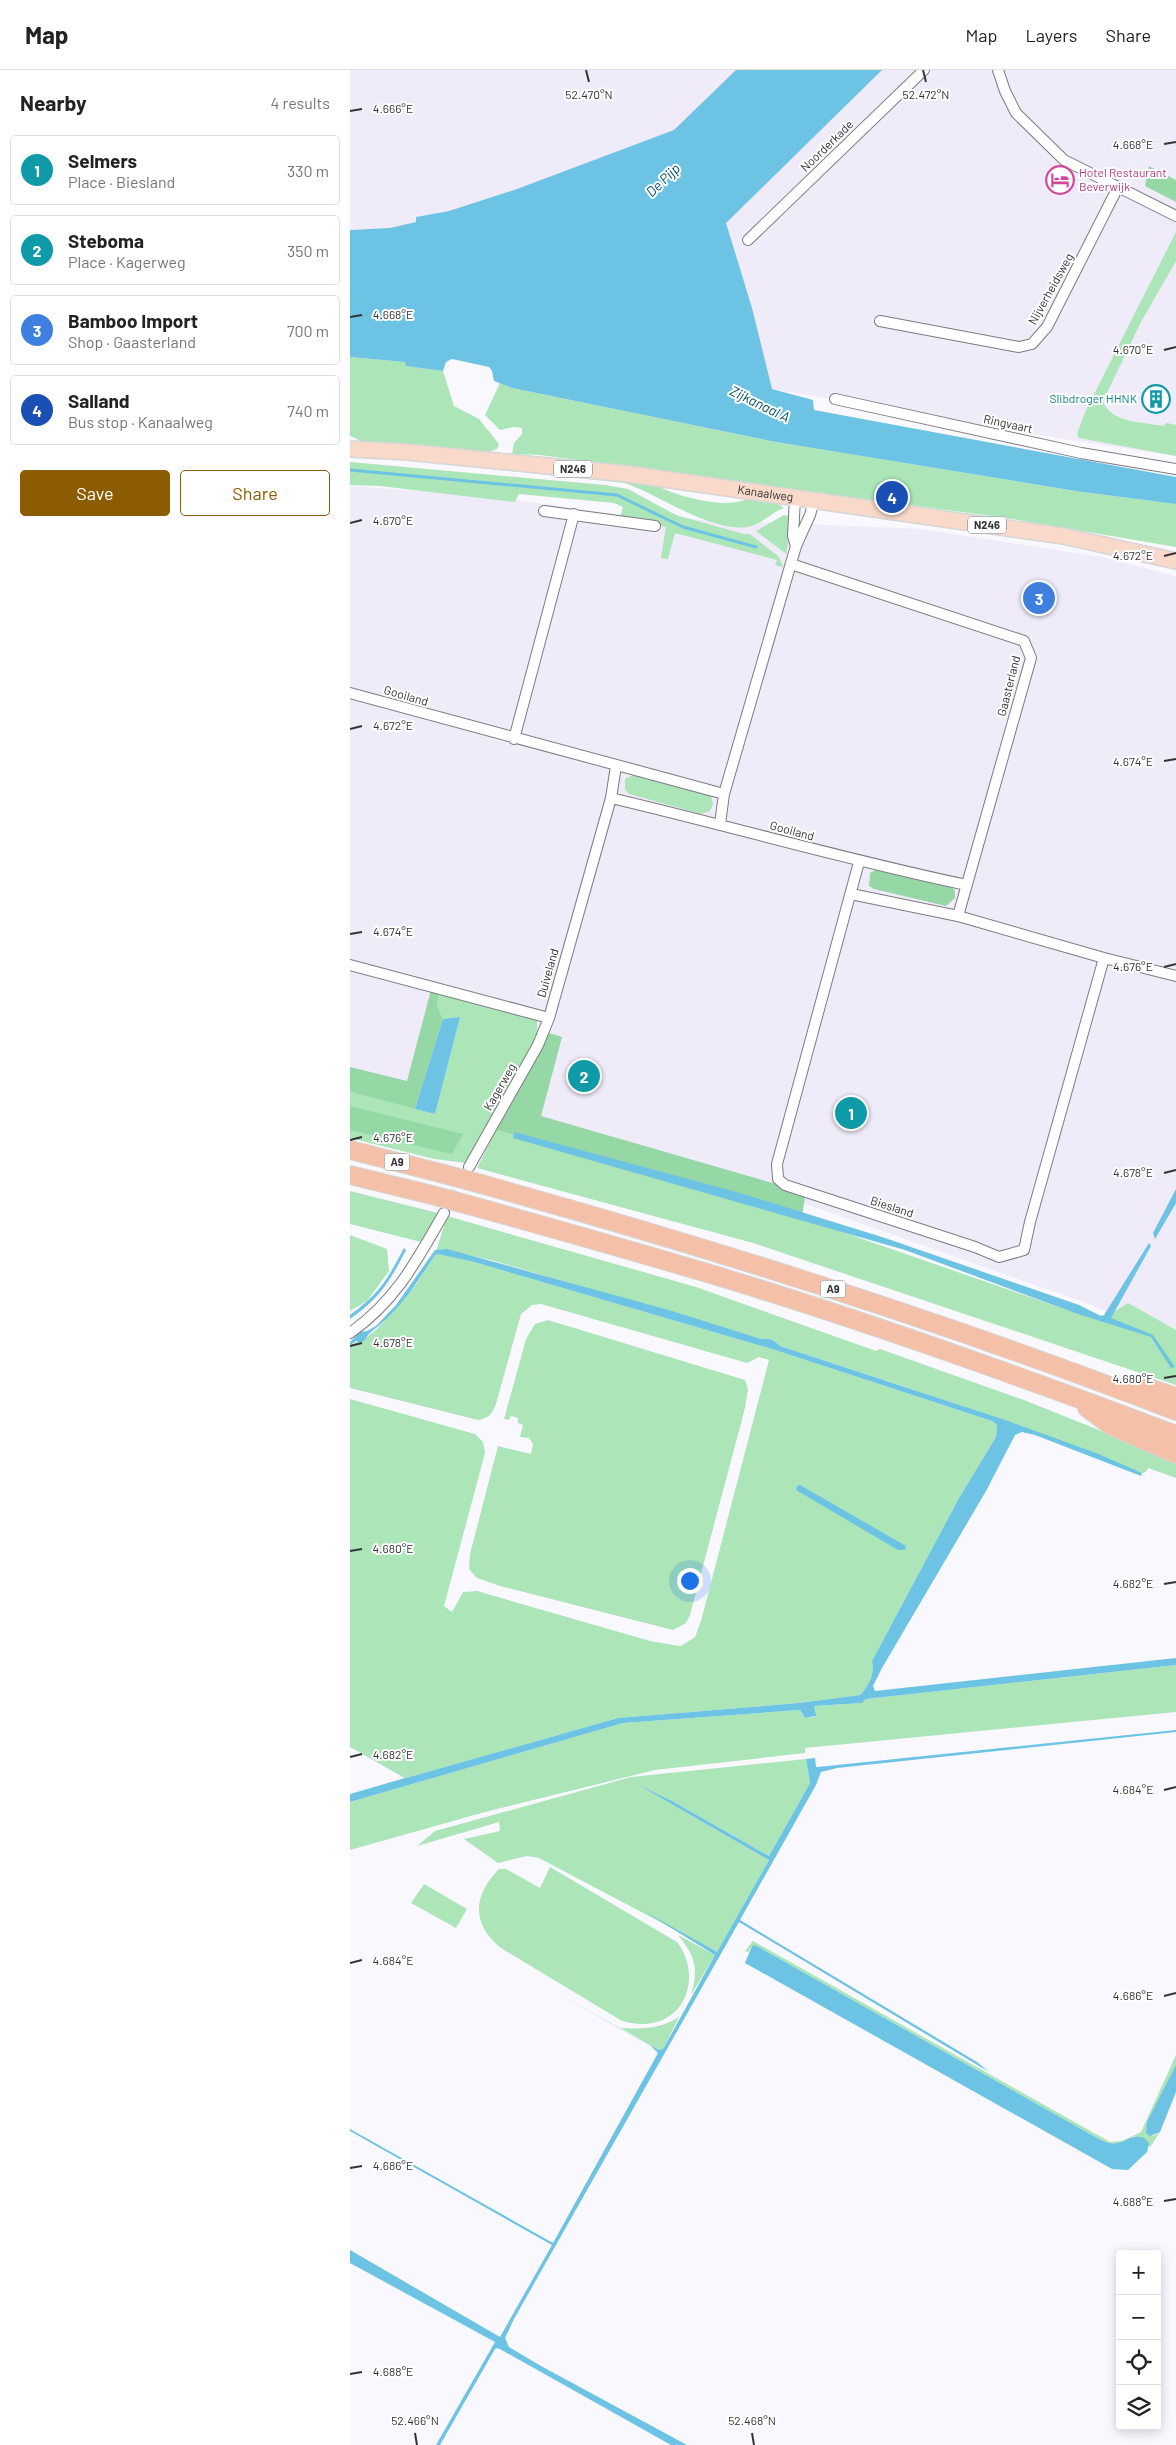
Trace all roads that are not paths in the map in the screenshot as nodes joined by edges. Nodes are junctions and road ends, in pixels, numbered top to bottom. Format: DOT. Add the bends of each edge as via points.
graph roads {
  1 [pos="924,70"];
  2 [pos="998,70"];
  3 [pos="1118,187"];
  4 [pos="1176,216"];
  5 [pos="748,240"];
  6 [pos="880,321"];
  7 [pos="835,399"];
  8 [pos="350,449"];
  9 [pos="1176,469"];
  10 [pos="795,498"];
  11 [pos="814,500"];
  12 [pos="544,510"];
  13 [pos="574,514"];
  14 [pos="655,526"];
  15 [pos="796,546"];
  16 [pos="1176,561"];
  17 [pos="791,564"];
  18 [pos="350,694"];
  19 [pos="514,739"];
  20 [pos="616,766"];
  21 [pos="724,794"];
  22 [pos="611,798"];
  23 [pos="720,824"];
  24 [pos="859,862"];
  25 [pos="967,886"];
  26 [pos="851,894"];
  27 [pos="958,916"];
  28 [pos="1104,958"];
  29 [pos="350,965"];
  30 [pos="1176,976"];
  31 [pos="549,1018"];
  32 [pos="350,1150"];
  33 [pos="469,1167"];
  34 [pos="350,1175"];
  35 [pos="444,1213"];
  36 [pos="350,1333"];
  37 [pos="1048,1361"];
  38 [pos="1068,1394"];
  39 [pos="1176,1397"];
  40 [pos="1176,1411"];
  41 [pos="1176,1435"];
  42 [pos="1176,1454"];
  1 -- 5 [label="street, Noorderkade"];
  2 -- 3 [label="street" via="1016,113 1064,160"];
  3 -- 4 [label="street"];
  3 -- 6 [label="street, Nijverheidsweg" via="1047,328 1032,344 1019,347"];
  7 -- 9 [label="street, Ringvaart"];
  8 -- 10 [label="main road, Kanaalweg / N246" via="628,474"];
  10 -- 11 [label="main road, Kanaalweg / N246"];
  10 -- 15 [label="street" via="793,536"];
  11 -- 15 [label="street"];
  11 -- 16 [label="main road, Kanaalweg / N246" via="1062,536"];
  12 -- 13 [label="street"];
  13 -- 14 [label="street"];
  13 -- 19 [label="street"];
  15 -- 17 [label="street"];
  17 -- 21 [label="street"];
  17 -- 25 [label="street, Gaasterland" via="1024,641 1029,649 1031,658"];
  18 -- 19 [label="street, Gooiland"];
  19 -- 20 [label="street, Gooiland"];
  20 -- 21 [label="street, Gooiland"];
  20 -- 22 [label="street, Duiveland"];
  21 -- 23 [label="street"];
  22 -- 23 [label="street, Gooiland"];
  22 -- 31 [label="street, Duiveland"];
  23 -- 24 [label="street, Gooiland"];
  24 -- 25 [label="street, Gooiland"];
  24 -- 26 [label="street, Biesland"];
  25 -- 27 [label="street, Gaasterland"];
  26 -- 27 [label="street"];
  26 -- 28 [label="street, Biesland" via="777,1164 778,1179 785,1185 999,1257 1024,1250"];
  27 -- 28 [label="street"];
  28 -- 30 [label="street"];
  29 -- 31 [label="street, Duiveland"];
  31 -- 33 [label="street, Kagerweg" via="538,1045"];
  32 -- 37 [label="highway, A9, bridge" via="752,1262"];
  34 -- 38 [label="highway, A9, bridge" via="469,1205 727,1279"];
  35 -- 36 [label="street" via="398,1290 370,1319"];
  37 -- 39 [label="highway, A9" via="1101,1371"];
  37 -- 40 [label="highway, A9"];
  38 -- 41 [label="highway, A9"];
  38 -- 42 [label="highway, A9" via="1110,1425"];
}
